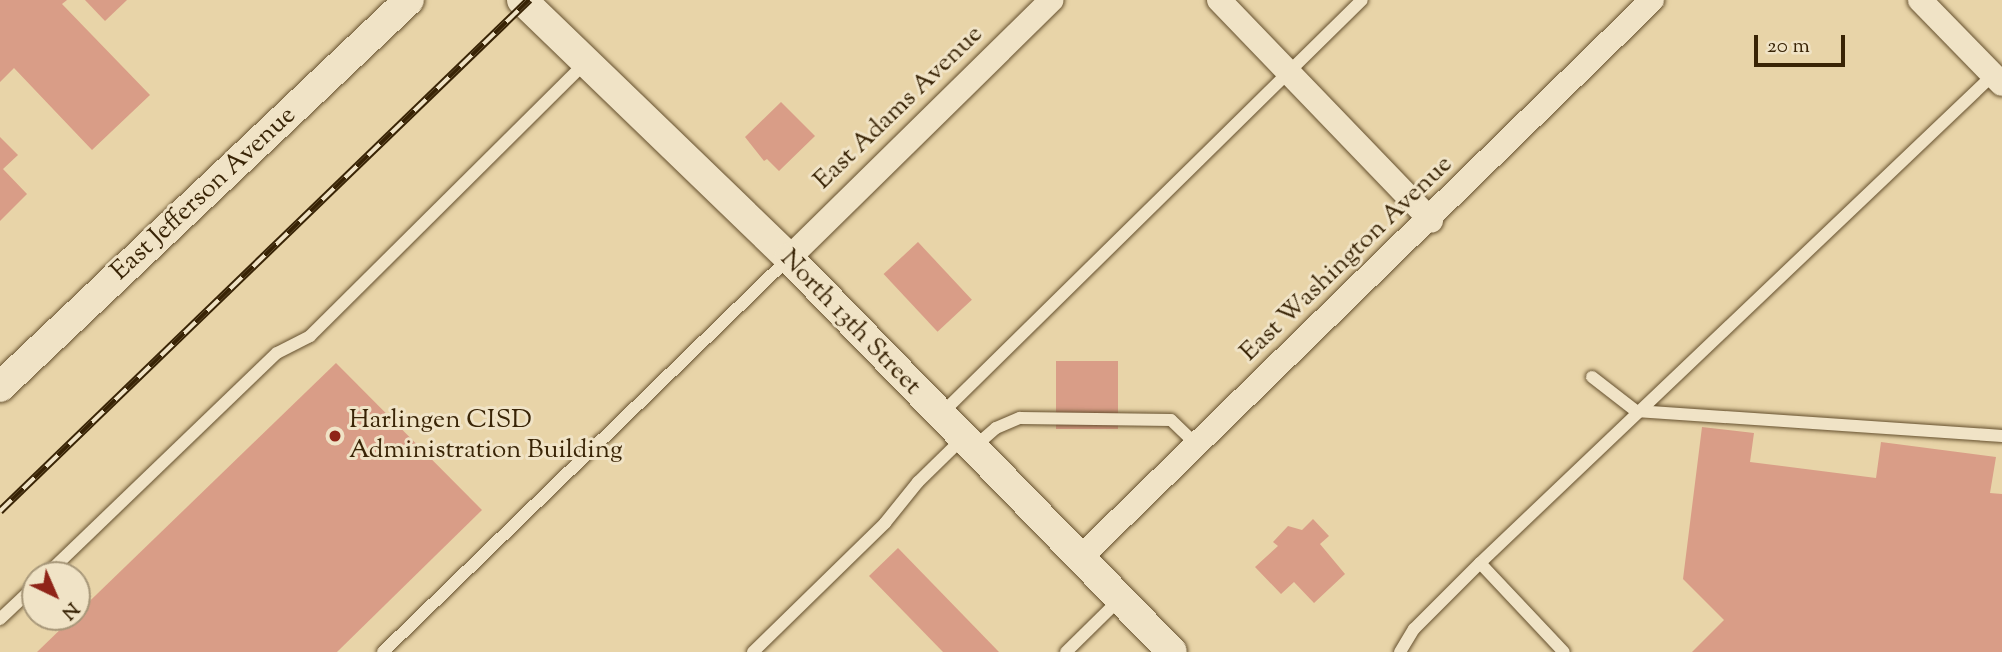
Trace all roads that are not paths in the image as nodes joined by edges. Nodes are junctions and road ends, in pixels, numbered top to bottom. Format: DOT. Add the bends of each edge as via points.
graph roads {
  1 [pos="409,0"];
  2 [pos="522,0"];
  3 [pos="1052,0"];
  4 [pos="1219,0"];
  5 [pos="1362,0"];
  6 [pos="1652,0"];
  7 [pos="1920,0"];
  8 [pos="586,62"];
  9 [pos="1289,72"];
  10 [pos="1998,80"];
  11 [pos="1431,220"];
  12 [pos="789,258"];
  13 [pos="1592,377"];
  14 [pos="0,387"];
  15 [pos="1636,411"];
  16 [pos="939,416"];
  17 [pos="2002,436"];
  18 [pos="967,444"];
  19 [pos="1197,446"];
  20 [pos="1080,558"];
  21 [pos="61,561"];
  22 [pos="1480,563"];
  23 [pos="21,599"];
  24 [pos="1120,599"];
  25 [pos="0,619"];
  26 [pos="383,652"];
  27 [pos="753,652"];
  28 [pos="1066,652"];
  29 [pos="1172,652"];
  30 [pos="1400,652"];
  31 [pos="1564,652"];
  1 -- 14 [label="street, East Jefferson Avenue"];
  2 -- 8 [label="street, North 13th Street"];
  3 -- 12 [label="street, East Adams Avenue"];
  4 -- 9 [label="street"];
  5 -- 9 [label="lane"];
  6 -- 11 [label="street, East Washington Avenue"];
  7 -- 10 [label="street"];
  8 -- 12 [label="street, North 13th Street"];
  8 -- 21 [label="lane" via="310,336 277,354"];
  9 -- 11 [label="street"];
  9 -- 16 [label="lane"];
  10 -- 15 [label="lane"];
  11 -- 19 [label="street, East Washington Avenue"];
  12 -- 16 [label="street, North 13th Street"];
  12 -- 26 [label="lane"];
  13 -- 15 [label="lane"];
  15 -- 17 [label="lane"];
  15 -- 22 [label="lane"];
  16 -- 18 [label="street, North 13th Street"];
  18 -- 19 [label="lane" via="1020,418 1171,420"];
  18 -- 20 [label="street, North 13th Street"];
  18 -- 27 [label="lane" via="918,482 885,523"];
  19 -- 20 [label="street, East Washington Avenue"];
  20 -- 24 [label="street, North 13th Street"];
  22 -- 30 [label="lane" via="1414,629"];
  22 -- 31 [label="lane"];
  23 -- 25 [label="lane"];
  24 -- 28 [label="lane"];
  24 -- 29 [label="street, North 13th Street"];
}
